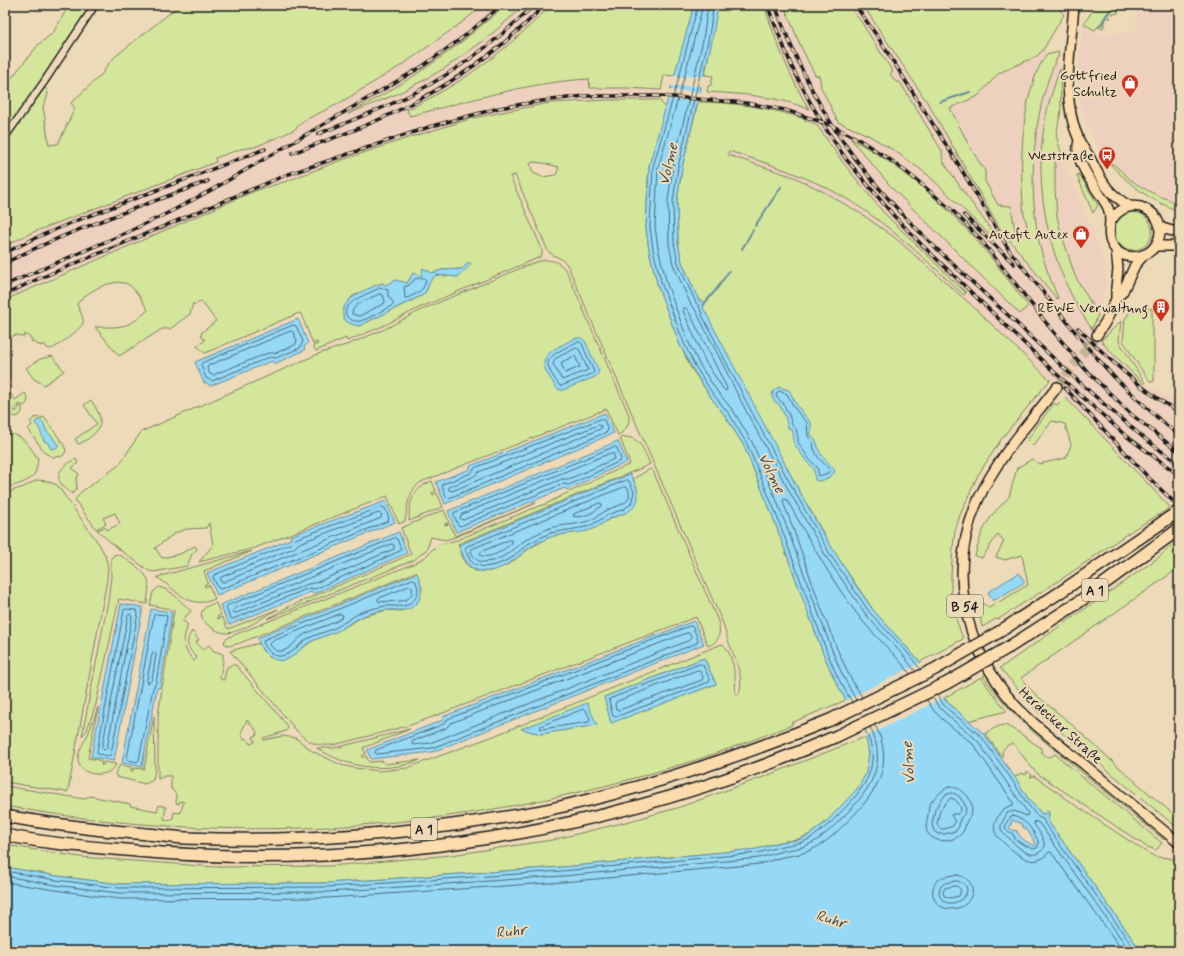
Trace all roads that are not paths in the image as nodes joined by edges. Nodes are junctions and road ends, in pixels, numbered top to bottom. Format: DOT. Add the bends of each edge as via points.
graph roads {
  1 [pos="1074,5"];
  2 [pos="91,6"];
  3 [pos="5,136"];
  4 [pos="1079,141"];
  5 [pos="1130,206"];
  6 [pos="1110,223"];
  7 [pos="1159,226"];
  8 [pos="1179,233"];
  9 [pos="1155,246"];
  10 [pos="1179,246"];
  11 [pos="1116,249"];
  12 [pos="1144,255"];
  13 [pos="1116,299"];
  14 [pos="1097,335"];
  15 [pos="1057,387"];
  16 [pos="1176,512"];
  17 [pos="1179,529"];
  18 [pos="5,816"];
  19 [pos="5,835"];
  20 [pos="1179,843"];
  1 -- 4 [label="main road" via="1068,98"];
  2 -- 3 [label="street" via="44,82"];
  4 -- 5 [label="main road" via="1101,180 1119,200"];
  4 -- 6 [label="main road" via="1077,150 1081,162 1108,207"];
  5 -- 6 [label="main road" via="1118,212"];
  5 -- 7 [label="main road" via="1149,211"];
  6 -- 11 [label="main road" via="1109,237"];
  7 -- 8 [label="main road"];
  7 -- 9 [label="main road" via="1159,238"];
  9 -- 10 [label="main road"];
  9 -- 12 [label="main road"];
  11 -- 12 [label="main road" via="1130,257"];
  11 -- 13 [label="main road"];
  12 -- 13 [label="main road" via="1135,265 1123,291"];
  13 -- 14 [label="main road"];
  15 -- 20 [label="main road, Herdecker Straße / B 54" via="1003,457 974,510 962,560 964,603 968,620 988,668 1016,705 1048,735"];
  16 -- 18 [label="highway, A 1, bridge" via="1062,591 935,669 830,720 766,745 668,779 605,797 435,828 332,837 184,838 69,827"];
  17 -- 19 [label="highway, A 1, bridge" via="1076,604 947,683 837,736 752,770 634,808 498,837 408,850 309,856 184,855 71,845"];
}
